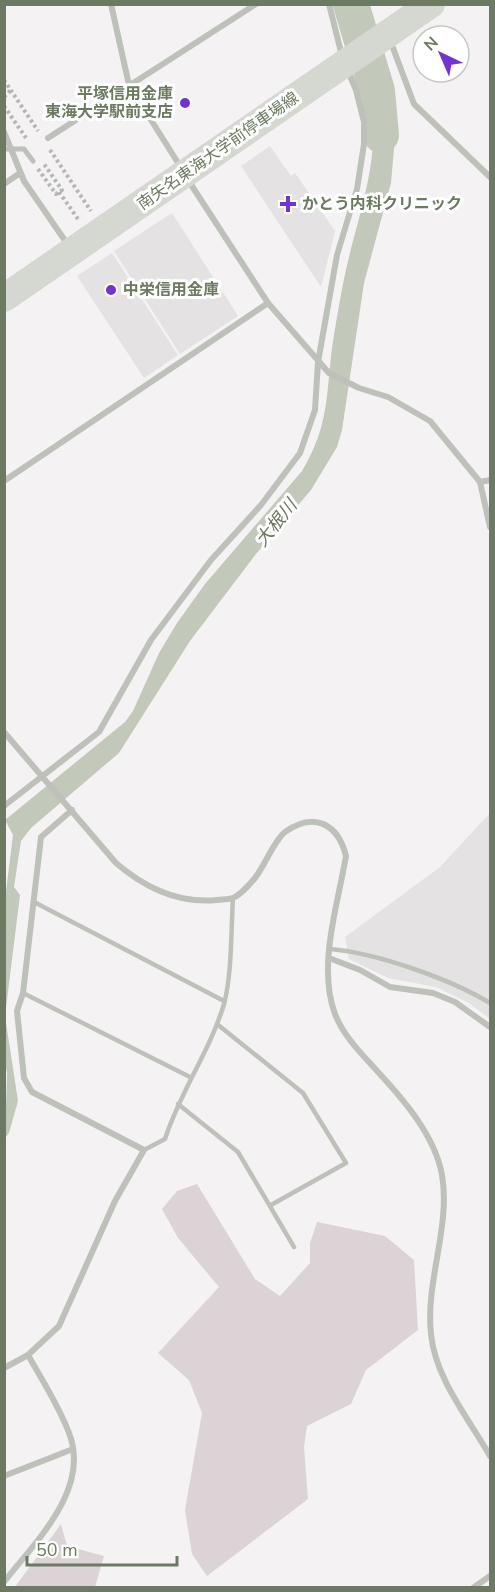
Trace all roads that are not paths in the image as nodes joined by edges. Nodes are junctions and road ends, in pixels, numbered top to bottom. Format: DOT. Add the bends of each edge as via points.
graph roads {
  1 [pos="111,4"];
  2 [pos="256,4"];
  3 [pos="329,4"];
  4 [pos="431,4"];
  5 [pos="385,36"];
  6 [pos="347,63"];
  7 [pos="129,86"];
  8 [pos="4,132"];
  9 [pos="48,138"];
  10 [pos="30,145"];
  11 [pos="4,149"];
  12 [pos="24,149"];
  13 [pos="33,161"];
  14 [pos="20,173"];
  15 [pos="185,174"];
  16 [pos="490,177"];
  17 [pos="4,183"];
  18 [pos="73,252"];
  19 [pos="4,298"];
  20 [pos="268,303"];
  21 [pos="318,362"];
  22 [pos="490,480"];
  23 [pos="4,481"];
  24 [pos="480,482"];
  25 [pos="490,527"];
  26 [pos="4,732"];
  27 [pos="42,775"];
  28 [pos="4,806"];
  29 [pos="72,810"];
  30 [pos="233,898"];
  31 [pos="33,902"];
  32 [pos="330,949"];
  33 [pos="329,958"];
  34 [pos="23,993"];
  35 [pos="224,1001"];
  36 [pos="490,1003"];
  37 [pos="217,1024"];
  38 [pos="490,1027"];
  39 [pos="190,1077"];
  40 [pos="178,1104"];
  41 [pos="144,1150"];
  42 [pos="271,1205"];
  43 [pos="294,1247"];
  44 [pos="28,1355"];
  45 [pos="4,1368"];
  46 [pos="73,1449"];
  47 [pos="490,1456"];
  48 [pos="4,1476"];
  49 [pos="490,1576"];
  50 [pos="4,1582"];
  51 [pos="473,1587"];
  1 -- 7 [label="street"];
  2 -- 7 [label="street"];
  3 -- 6 [label="street" via="336,40"];
  4 -- 5 [label="main road, 南矢名東海大学前停車場線"];
  5 -- 6 [label="main road, 南矢名東海大学前停車場線"];
  5 -- 16 [label="street" via="414,104"];
  6 -- 15 [label="main road, 南矢名東海大学前停車場線"];
  6 -- 21 [label="street" via="364,122 364,144 357,189 337,255"];
  7 -- 9 [label="street"];
  7 -- 15 [label="street"];
  8 -- 14 [label="street"];
  10 -- 12 [label="street"];
  11 -- 12 [label="street"];
  12 -- 13 [label="street"];
  14 -- 17 [label="street"];
  14 -- 18 [label="street"];
  15 -- 18 [label="main road, 南矢名東海大学前停車場線"];
  15 -- 20 [label="street"];
  18 -- 19 [label="main road, 南矢名東海大学前停車場線"];
  20 -- 21 [label="street"];
  20 -- 23 [label="street"];
  21 -- 24 [label="street" via="329,373 388,397 430,421"];
  21 -- 27 [label="street" via="315,410 300,453 151,640 99,732"];
  22 -- 24 [label="street"];
  24 -- 25 [label="street"];
  26 -- 27 [label="street"];
  27 -- 28 [label="street"];
  27 -- 29 [label="street"];
  29 -- 30 [label="street" via="116,863 134,878 175,896 204,901"];
  29 -- 31 [label="street" via="40,837"];
  30 -- 32 [label="street" via="264,866 283,833 304,822 322,823 335,831 346,856"];
  30 -- 35 [label="lane"];
  31 -- 34 [label="street"];
  31 -- 35 [label="lane"];
  32 -- 33 [label="street"];
  32 -- 36 [label="lane" via="350,951 447,982"];
  33 -- 38 [label="street" via="390,987 433,993 455,1002"];
  33 -- 47 [label="street" via="335,1013 347,1036 415,1118 437,1158 442,1177 442,1210 430,1333 444,1378"];
  34 -- 39 [label="lane"];
  34 -- 41 [label="street" via="16,1011 24,1078 32,1092"];
  35 -- 37 [label="lane"];
  37 -- 39 [label="lane"];
  37 -- 42 [label="lane" via="303,1093 346,1164"];
  39 -- 40 [label="lane"];
  40 -- 41 [label="lane" via="165,1139"];
  40 -- 42 [label="lane" via="238,1152"];
  41 -- 44 [label="street" via="115,1201 59,1326"];
  42 -- 43 [label="lane"];
  44 -- 45 [label="street"];
  44 -- 46 [label="street" via="69,1433"];
  46 -- 48 [label="street"];
  46 -- 50 [label="street" via="73,1474 65,1499"];
  49 -- 51 [label="street"];
}
